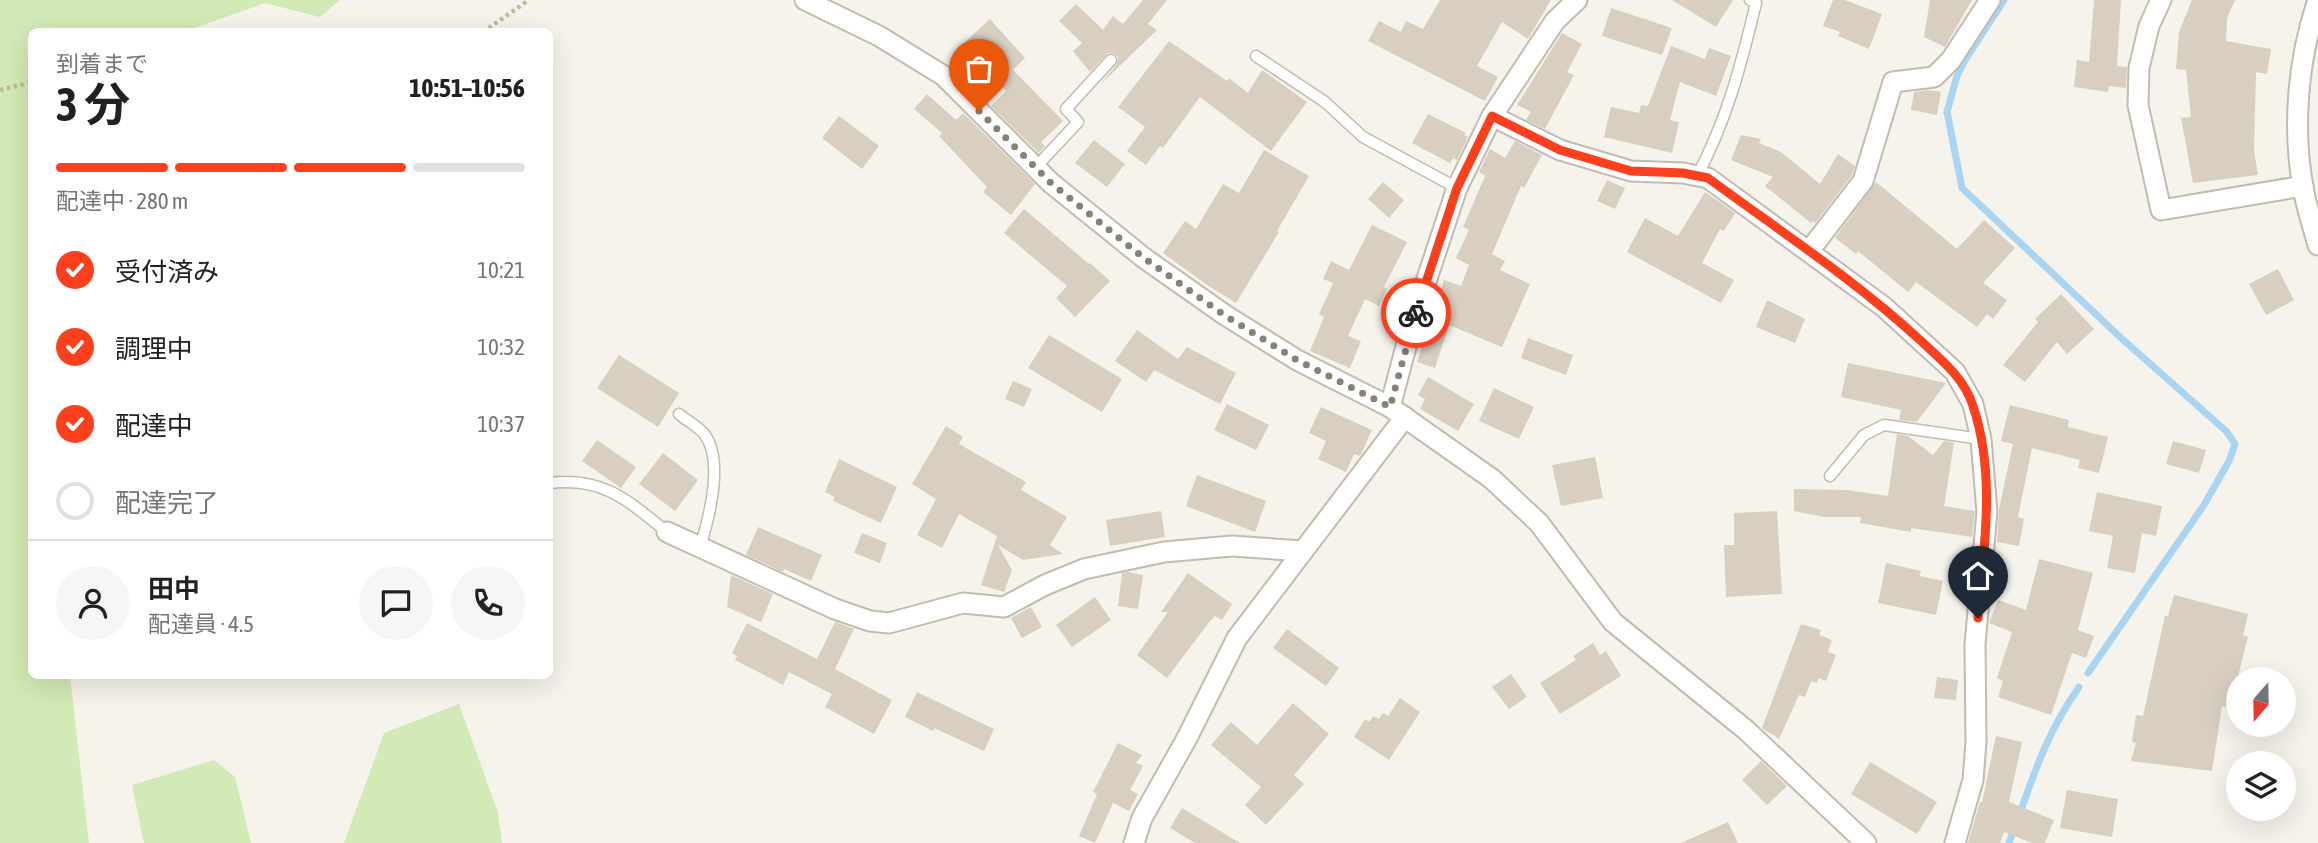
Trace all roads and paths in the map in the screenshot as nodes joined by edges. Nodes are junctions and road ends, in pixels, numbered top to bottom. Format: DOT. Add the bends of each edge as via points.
graph roads {
  1 [pos="529,0"];
  2 [pos="805,0"];
  3 [pos="1575,0"];
  4 [pos="1750,0"];
  5 [pos="1990,0"];
  6 [pos="2161,0"];
  7 [pos="2318,0"];
  8 [pos="490,28"];
  9 [pos="1256,56"];
  10 [pos="1111,60"];
  11 [pos="28,83"];
  12 [pos="0,90"];
  13 [pos="1492,116"];
  14 [pos="1036,167"];
  15 [pos="1697,176"];
  16 [pos="2303,186"];
  17 [pos="1457,188"];
  18 [pos="2318,245"];
  19 [pos="1809,251"];
  20 [pos="1397,412"];
  21 [pos="679,414"];
  22 [pos="1981,439"];
  23 [pos="1830,476"];
  24 [pos="553,483"];
  25 [pos="667,532"];
  26 [pos="700,547"];
  27 [pos="1303,551"];
  28 [pos="1134,843"];
  29 [pos="1866,843"];
  30 [pos="1955,843"];
  1 -- 8 [label="path"];
  2 -- 14 [label="street" via="879,36 944,76"];
  3 -- 13 [label="street" via="1555,20"];
  4 -- 15 [label="lane" via="1756,4 1739,77 1716,141"];
  5 -- 19 [label="street" via="1951,60 1934,77 1893,82 1863,181"];
  6 -- 16 [label="street" via="2139,68 2138,105 2161,210"];
  7 -- 16 [label="street" via="2299,99"];
  9 -- 17 [label="lane" via="1325,102 1363,137"];
  10 -- 14 [label="lane" via="1066,109 1079,122"];
  11 -- 12 [label="path"];
  13 -- 15 [label="street" via="1560,150 1631,171"];
  13 -- 17 [label="street"];
  14 -- 20 [label="street" via="1144,258 1224,315 1297,360"];
  15 -- 19 [label="street" via="1708,178"];
  16 -- 18 [label="street"];
  17 -- 20 [label="street" via="1412,324"];
  19 -- 22 [label="street" via="1884,307 1955,372 1973,404"];
  20 -- 27 [label="street"];
  20 -- 29 [label="street" via="1492,480 1539,523 1613,622 1746,730"];
  21 -- 26 [label="lane" via="705,435 714,462 710,517"];
  22 -- 23 [label="lane" via="1885,425 1864,435"];
  22 -- 30 [label="street" via="1987,512 1975,644 1976,742 1973,780"];
  24 -- 25 [label="lane" via="578,481 621,496"];
  25 -- 26 [label="street"];
  26 -- 27 [label="street" via="835,609 889,624 962,603 1004,607 1084,569 1164,552 1232,546"];
  27 -- 28 [label="street" via="1237,638 1142,818"];
}
